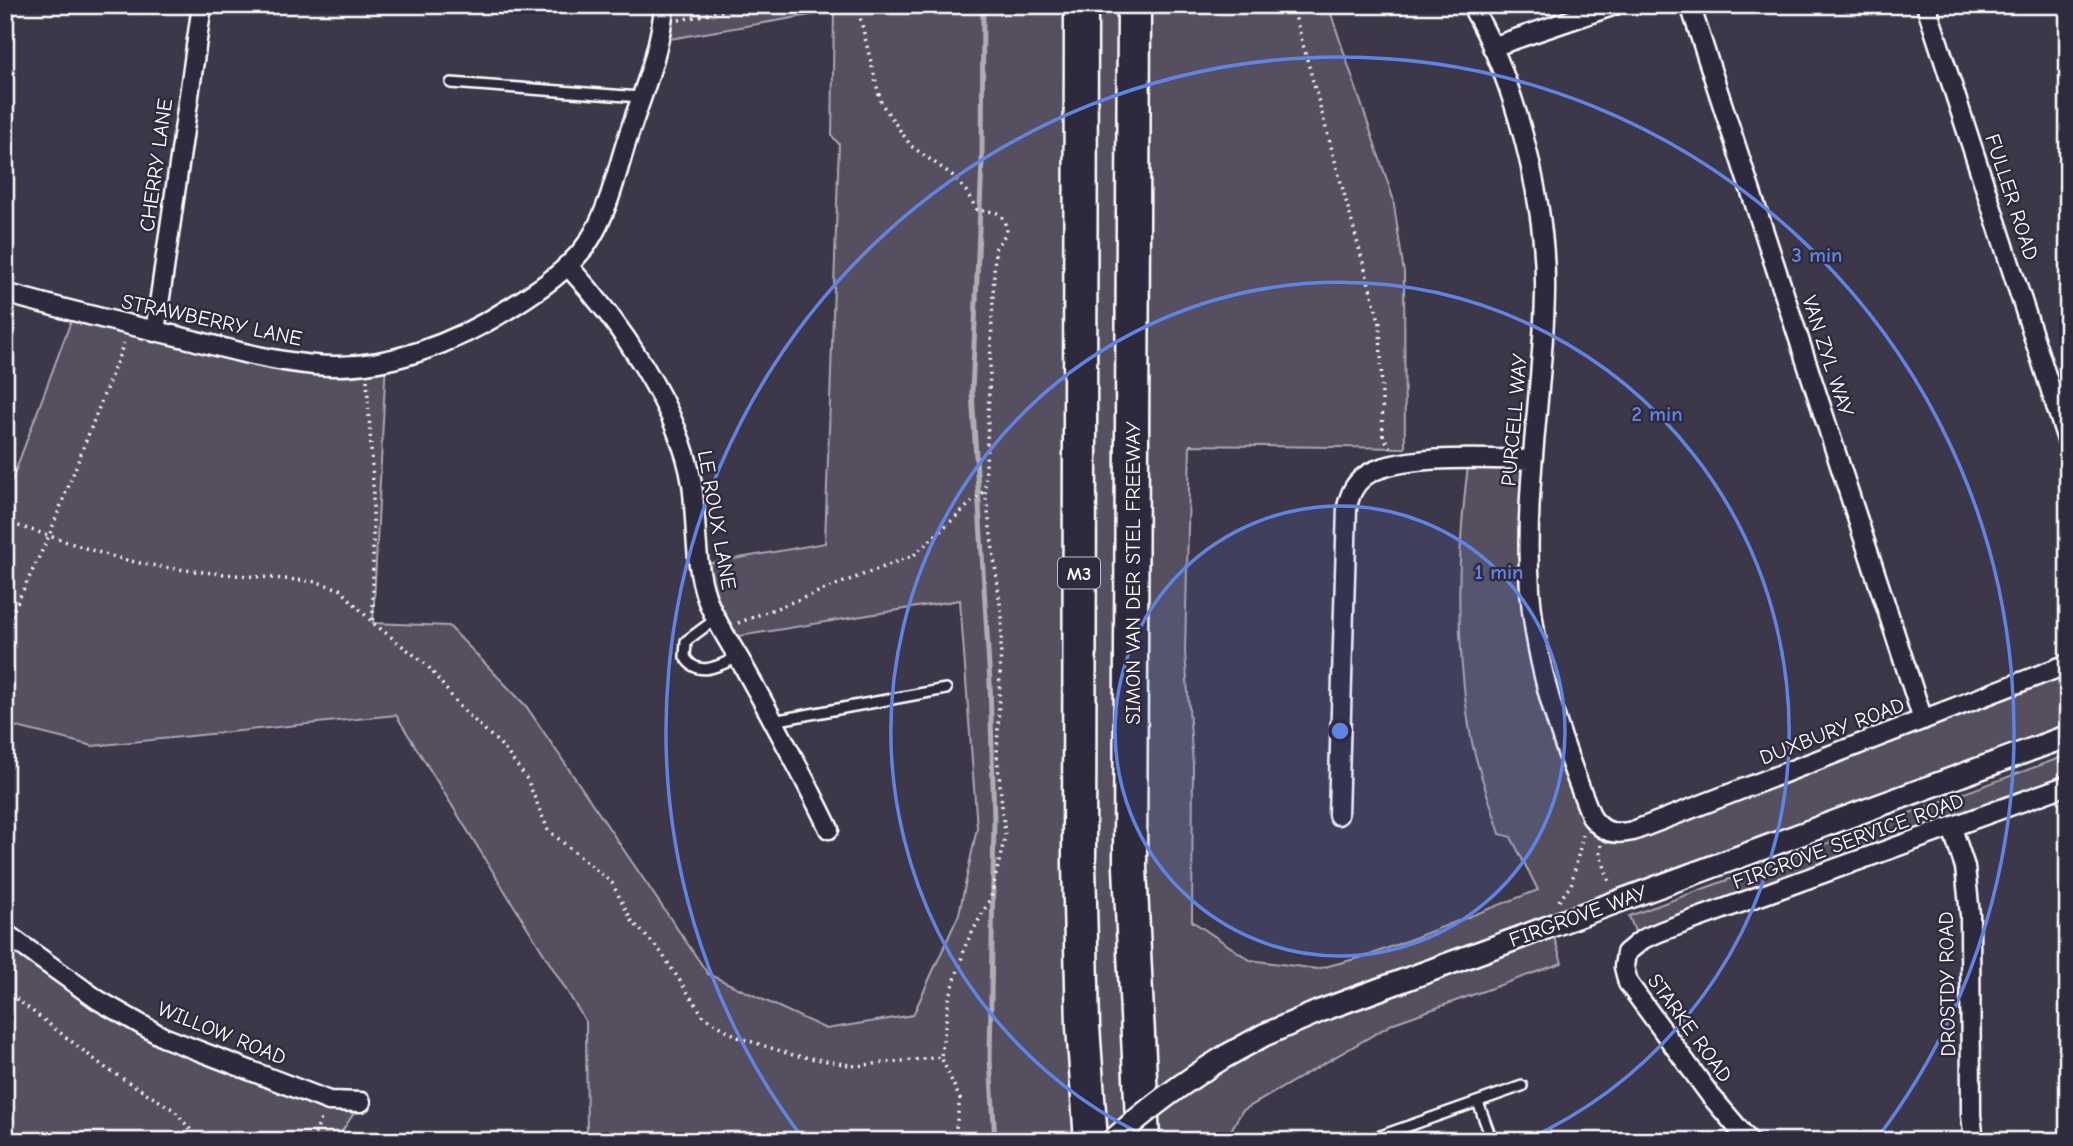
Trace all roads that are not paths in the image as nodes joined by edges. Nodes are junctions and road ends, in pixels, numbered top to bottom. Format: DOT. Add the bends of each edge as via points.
graph roads {
  1 [pos="202,5"];
  2 [pos="1081,5"];
  3 [pos="1134,5"];
  4 [pos="1471,5"];
  5 [pos="1615,5"];
  6 [pos="1690,5"];
  7 [pos="1926,5"];
  8 [pos="663,14"];
  9 [pos="1492,47"];
  10 [pos="451,83"];
  11 [pos="640,97"];
  12 [pos="567,265"];
  13 [pos="5,293"];
  14 [pos="155,332"];
  15 [pos="2068,443"];
  16 [pos="1531,460"];
  17 [pos="720,623"];
  18 [pos="738,657"];
  19 [pos="2068,664"];
  20 [pos="946,689"];
  21 [pos="1923,720"];
  22 [pos="773,721"];
  23 [pos="2068,736"];
  24 [pos="2068,785"];
  25 [pos="1338,815"];
  26 [pos="1952,828"];
  27 [pos="829,829"];
  28 [pos="1610,833"];
  29 [pos="5,933"];
  30 [pos="1643,939"];
  31 [pos="1522,1086"];
  32 [pos="361,1102"];
  33 [pos="1478,1102"];
  34 [pos="1091,1141"];
  35 [pos="1112,1141"];
  36 [pos="1143,1141"];
  37 [pos="1366,1141"];
  38 [pos="1493,1141"];
  39 [pos="1749,1141"];
  40 [pos="1974,1141"];
  1 -- 14 [label="street, CHERRY LANE"];
  2 -- 34 [label="highway, M3" via="1079,863"];
  3 -- 36 [label="highway, SIMON VAN DER STEL FREEWAY" via="1130,867"];
  4 -- 9 [label="street, PURCELL WAY"];
  5 -- 9 [label="street"];
  6 -- 21 [label="street, VAN ZYL WAY"];
  7 -- 15 [label="street, FULLER ROAD"];
  8 -- 11 [label="street, STRAWBERRY LANE"];
  9 -- 16 [label="street, PURCELL WAY" via="1533,180 1544,259 1543,347"];
  10 -- 11 [label="lane"];
  11 -- 12 [label="street, STRAWBERRY LANE" via="602,217"];
  12 -- 14 [label="street, STRAWBERRY LANE" via="496,318 459,336 386,360 316,366"];
  12 -- 17 [label="street, LE ROUX LANE" via="620,327 678,436 691,481 699,565 707,600"];
  13 -- 14 [label="street, STRAWBERRY LANE"];
  16 -- 25 [label="street" via="1469,458 1399,464 1374,470 1350,494"];
  16 -- 28 [label="street, PURCELL WAY" via="1528,546 1534,629 1545,683 1592,818"];
  17 -- 18 [label="street, LE ROUX LANE"];
  17 -- 18 [label="lane" via="686,641 685,657 702,669"];
  18 -- 22 [label="street, LE ROUX LANE"];
  19 -- 21 [label="street, DUXBURY ROAD"];
  20 -- 22 [label="lane"];
  21 -- 28 [label="street, DUXBURY ROAD" via="1633,831"];
  22 -- 27 [label="street, LE ROUX LANE"];
  23 -- 35 [label="street, FIRGROVE WAY, bridge" via="1333,1006 1265,1035 1186,1080"];
  24 -- 26 [label="street, FIRGROVE SERVICE ROAD"];
  26 -- 30 [label="street, FIRGROVE SERVICE ROAD"];
  26 -- 40 [label="street, DROSTDY ROAD" via="1965,867 1970,915"];
  29 -- 32 [label="street, WILLOW ROAD" via="98,1000 163,1037 329,1101"];
  30 -- 39 [label="street, STARKE ROAD" via="1626,953 1628,983"];
  31 -- 33 [label="lane"];
  33 -- 37 [label="lane"];
  33 -- 38 [label="lane"];
}
